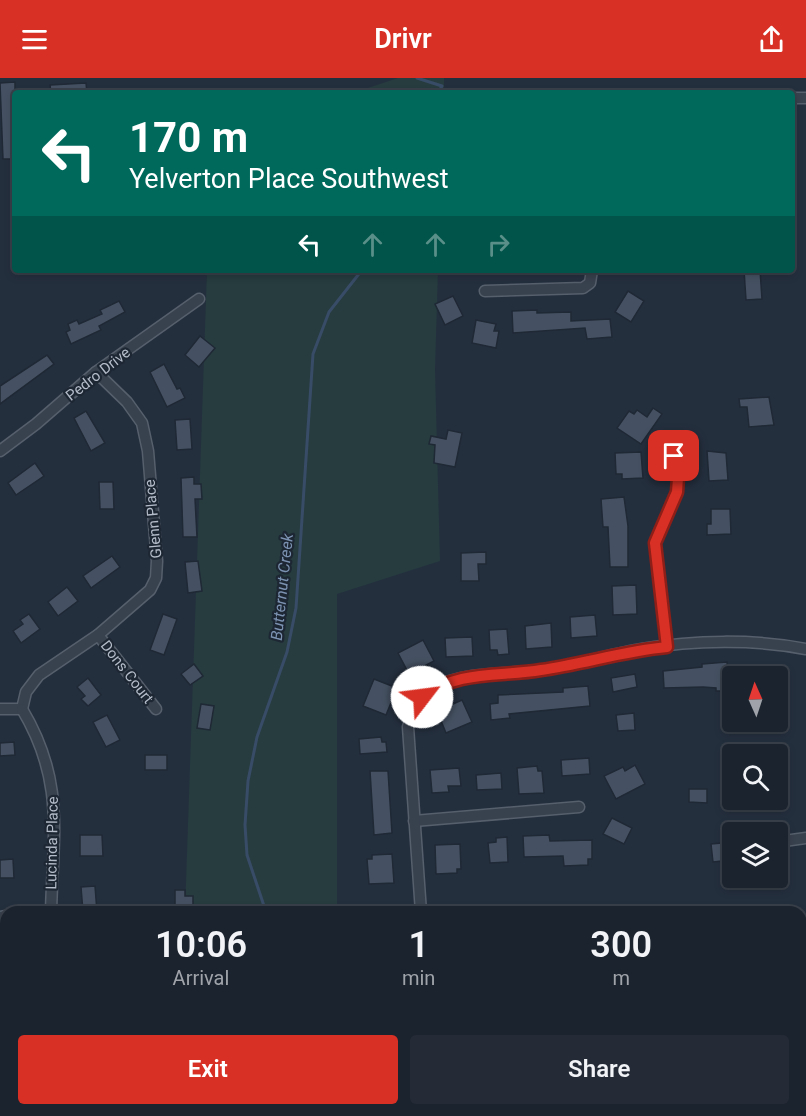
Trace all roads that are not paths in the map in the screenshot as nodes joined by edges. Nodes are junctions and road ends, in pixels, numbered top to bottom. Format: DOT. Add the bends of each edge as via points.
graph roads {
  1 [pos="592,273"];
  2 [pos="485,291"];
  3 [pos="199,299"];
  4 [pos="96,372"];
  5 [pos="0,451"];
  6 [pos="674,456"];
  7 [pos="98,635"];
  8 [pos="667,647"];
  9 [pos="806,649"];
  10 [pos="0,709"];
  11 [pos="22,709"];
  12 [pos="156,709"];
  13 [pos="579,807"];
  14 [pos="414,821"];
  15 [pos="806,838"];
  16 [pos="788,840"];
  17 [pos="51,906"];
  18 [pos="421,906"];
  1 -- 2 [label="street" via="590,283 583,288"];
  3 -- 4 [label="street, Pedro Drive"];
  4 -- 5 [label="street, Pedro Drive"];
  4 -- 7 [label="street, Glenn Place" via="142,423 157,561 156,578 150,590"];
  6 -- 8 [label="street" via="677,492 655,543"];
  7 -- 11 [label="street, Glenn Place" via="39,675 26,692"];
  7 -- 12 [label="street, Dons Court"];
  8 -- 9 [label="street" via="736,642"];
  8 -- 14 [label="street" via="540,670 473,676 434,688 412,710 408,727"];
  10 -- 11 [label="street"];
  11 -- 17 [label="street, Lucinda Place" via="47,760 54,799"];
  13 -- 14 [label="street"];
  14 -- 18 [label="street"];
  15 -- 16 [label="street"];
}
